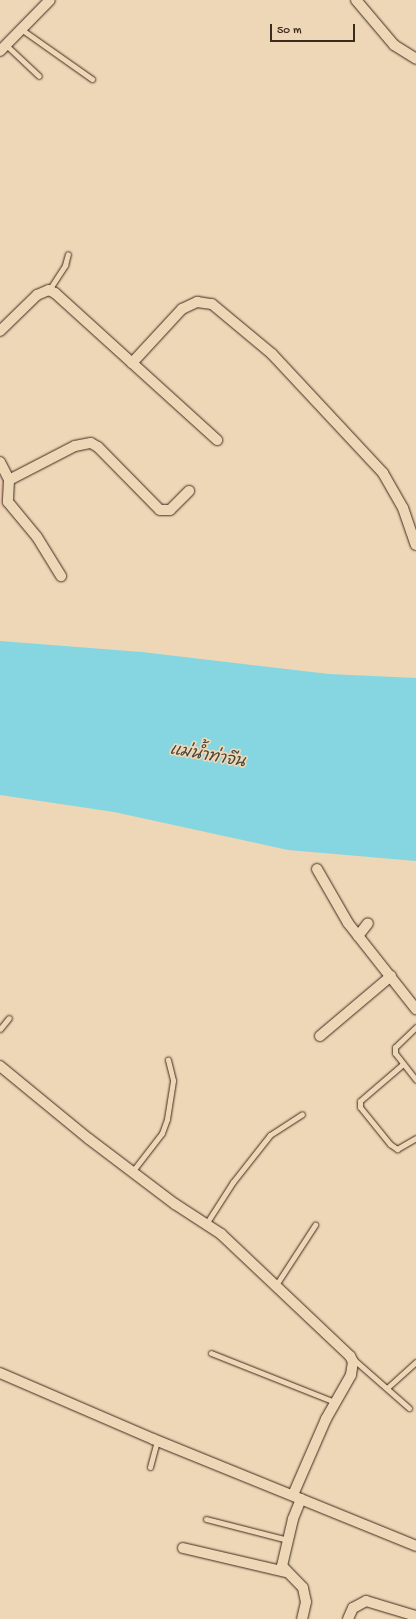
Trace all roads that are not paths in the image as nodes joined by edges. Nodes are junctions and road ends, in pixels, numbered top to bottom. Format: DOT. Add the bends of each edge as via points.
graph roads {
  1 [pos="50,0"];
  2 [pos="356,0"];
  3 [pos="21,29"];
  4 [pos="3,48"];
  5 [pos="416,59"];
  6 [pos="39,76"];
  7 [pos="92,79"];
  8 [pos="68,254"];
  9 [pos="49,290"];
  10 [pos="0,331"];
  11 [pos="132,363"];
  12 [pos="217,440"];
  13 [pos="0,462"];
  14 [pos="9,480"];
  15 [pos="189,491"];
  16 [pos="416,545"];
  17 [pos="61,576"];
  18 [pos="317,869"];
  19 [pos="368,923"];
  20 [pos="358,936"];
  21 [pos="392,976"];
  22 [pos="416,1009"];
  23 [pos="9,1018"];
  24 [pos="416,1027"];
  25 [pos="0,1029"];
  26 [pos="320,1036"];
  27 [pos="168,1060"];
  28 [pos="403,1064"];
  29 [pos="0,1066"];
  30 [pos="416,1080"];
  31 [pos="302,1114"];
  32 [pos="416,1138"];
  33 [pos="132,1172"];
  34 [pos="206,1224"];
  35 [pos="315,1225"];
  36 [pos="276,1285"];
  37 [pos="211,1353"];
  38 [pos="350,1356"];
  39 [pos="416,1362"];
  40 [pos="0,1373"];
  41 [pos="388,1388"];
  42 [pos="335,1402"];
  43 [pos="409,1408"];
  44 [pos="157,1441"];
  45 [pos="150,1467"];
  46 [pos="297,1497"];
  47 [pos="206,1519"];
  48 [pos="288,1540"];
  49 [pos="416,1546"];
  50 [pos="183,1548"];
  51 [pos="286,1572"];
  52 [pos="416,1616"];
  53 [pos="302,1619"];
  54 [pos="348,1619"];
  1 -- 3 [label="street"];
  2 -- 5 [label="street" via="394,46"];
  3 -- 4 [label="street"];
  3 -- 7 [label="lane"];
  4 -- 6 [label="lane"];
  8 -- 9 [label="lane" via="66,265"];
  9 -- 10 [label="street" via="37,295"];
  9 -- 11 [label="street" via="63,299"];
  11 -- 12 [label="street"];
  11 -- 16 [label="street" via="182,309 197,302 212,304 272,354 383,473 403,508"];
  13 -- 14 [label="street"];
  14 -- 15 [label="street" via="75,446 91,443 98,447 160,510 170,510"];
  14 -- 17 [label="street" via="8,502 37,537"];
  18 -- 20 [label="street" via="337,906"];
  19 -- 20 [label="street"];
  20 -- 21 [label="street"];
  21 -- 22 [label="street"];
  21 -- 26 [label="street"];
  23 -- 25 [label="lane"];
  24 -- 28 [label="lane" via="395,1047 395,1053"];
  27 -- 33 [label="lane" via="173,1080 167,1119 162,1133"];
  28 -- 30 [label="lane"];
  28 -- 32 [label="lane" via="360,1102 360,1107 397,1149"];
  29 -- 33 [label="street"];
  31 -- 34 [label="lane" via="270,1136 233,1182"];
  33 -- 34 [label="street"];
  34 -- 36 [label="street"];
  35 -- 36 [label="lane"];
  36 -- 38 [label="street"];
  37 -- 42 [label="lane"];
  38 -- 41 [label="lane"];
  38 -- 42 [label="street" via="353,1362 351,1375"];
  39 -- 41 [label="lane"];
  40 -- 44 [label="street"];
  41 -- 43 [label="lane"];
  42 -- 46 [label="street"];
  44 -- 45 [label="lane"];
  44 -- 46 [label="street"];
  46 -- 48 [label="street"];
  46 -- 49 [label="street"];
  47 -- 48 [label="lane"];
  48 -- 51 [label="street" via="282,1559"];
  50 -- 51 [label="street"];
  51 -- 53 [label="street" via="300,1583 306,1594"];
  52 -- 54 [label="street" via="366,1601 353,1608"];
}
